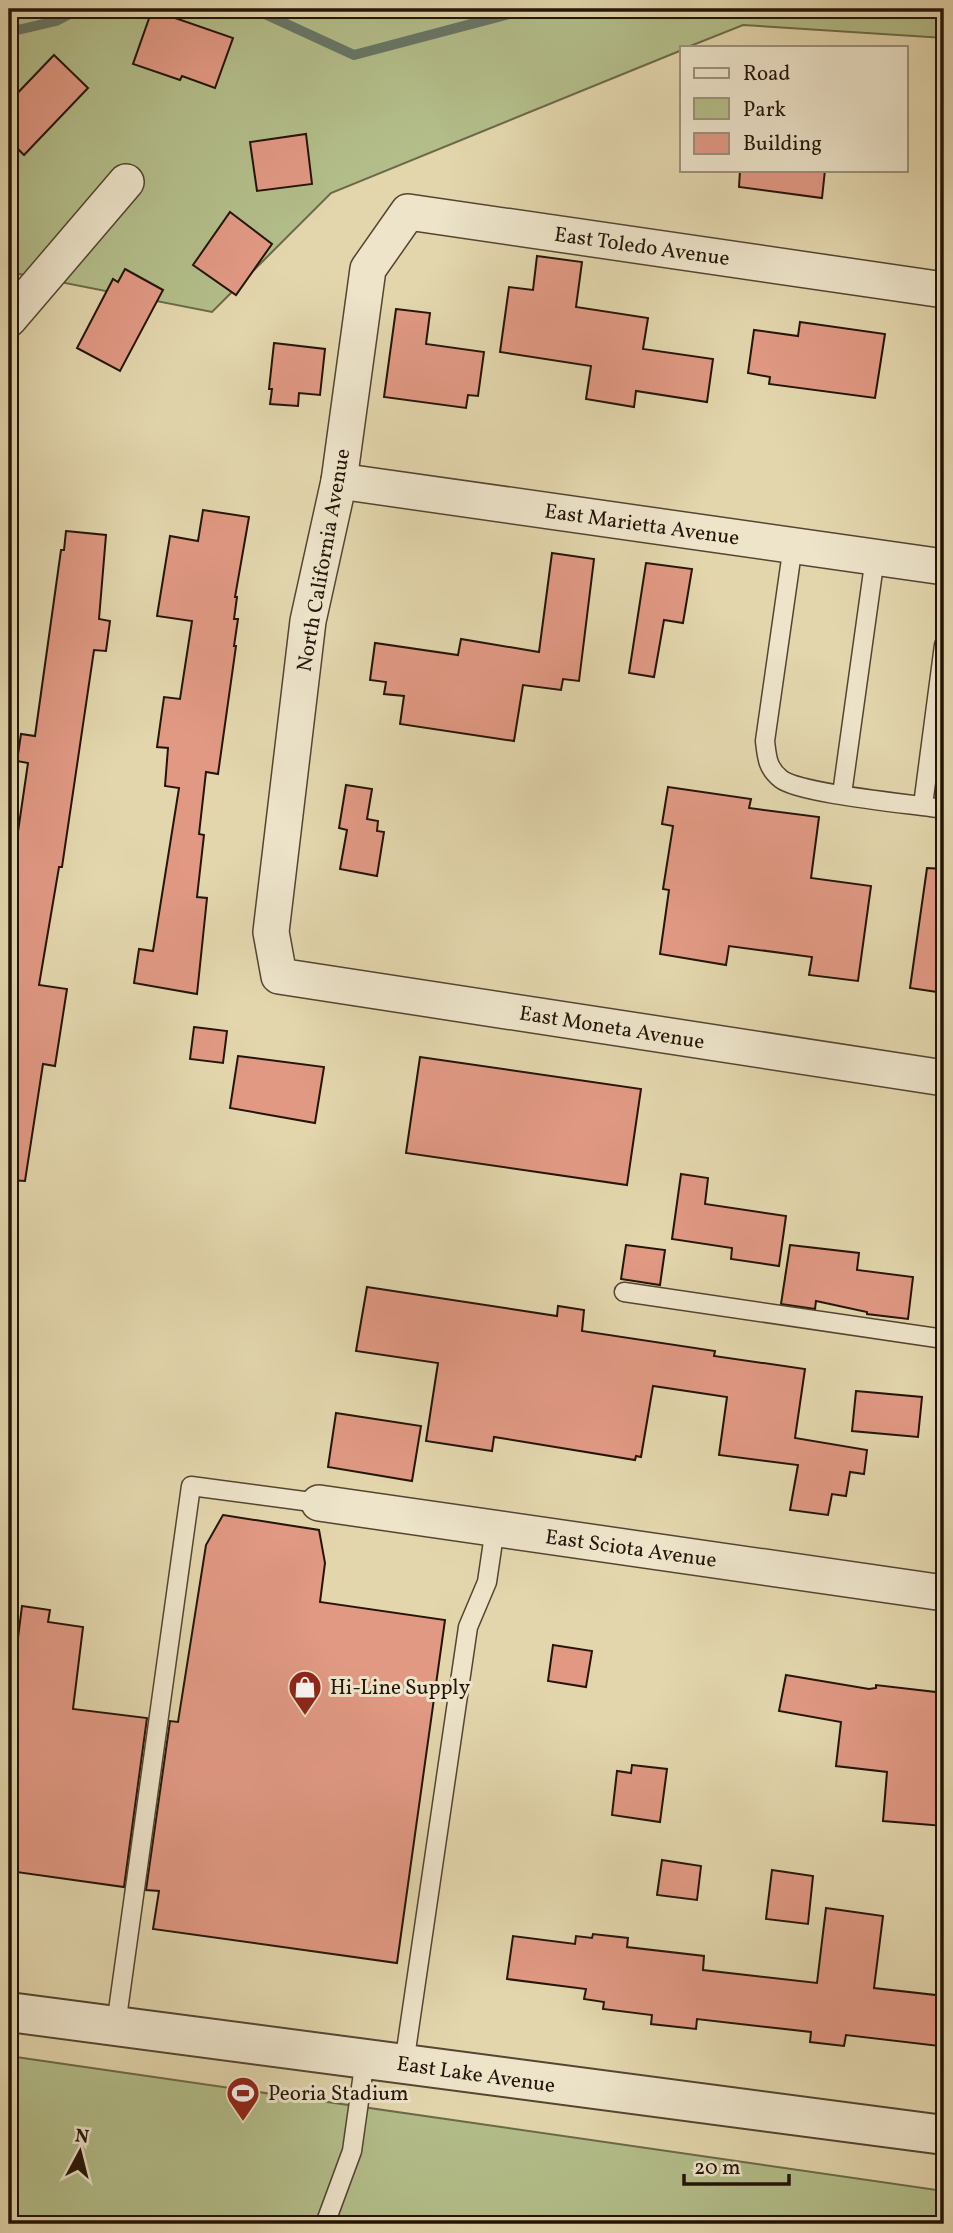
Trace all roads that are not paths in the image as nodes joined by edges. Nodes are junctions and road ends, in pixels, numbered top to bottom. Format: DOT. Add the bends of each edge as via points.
graph roads {
  1 [pos="126,183"];
  2 [pos="368,269"];
  3 [pos="944,290"];
  4 [pos="9,319"];
  5 [pos="339,481"];
  6 [pos="793,545"];
  7 [pos="875,557"];
  8 [pos="944,567"];
  9 [pos="944,645"];
  10 [pos="842,794"];
  11 [pos="923,805"];
  12 [pos="944,809"];
  13 [pos="279,976"];
  14 [pos="944,1077"];
  15 [pos="624,1292"];
  16 [pos="944,1339"];
  17 [pos="319,1503"];
  18 [pos="495,1528"];
  19 [pos="944,1593"];
  20 [pos="9,2012"];
  21 [pos="116,2025"];
  22 [pos="365,2059"];
  23 [pos="404,2064"];
  24 [pos="944,2135"];
  25 [pos="325,2224"];
  1 -- 4 [label="street"];
  2 -- 3 [label="street, East Toledo Avenue" via="408,212"];
  2 -- 5 [label="street, North California Avenue"];
  5 -- 6 [label="street, East Marietta Avenue"];
  5 -- 13 [label="street, North California Avenue" via="308,621 271,932"];
  6 -- 7 [label="street, East Marietta Avenue"];
  6 -- 10 [label="lane" via="765,741 767,764 782,780"];
  7 -- 8 [label="street, East Marietta Avenue"];
  7 -- 10 [label="lane"];
  9 -- 11 [label="lane"];
  10 -- 11 [label="lane"];
  11 -- 12 [label="lane"];
  13 -- 14 [label="street, East Moneta Avenue"];
  15 -- 16 [label="lane"];
  17 -- 18 [label="street, East Sciota Avenue"];
  17 -- 21 [label="lane" via="191,1486"];
  18 -- 19 [label="street, East Sciota Avenue"];
  18 -- 23 [label="lane" via="487,1582 468,1627"];
  20 -- 21 [label="street, East Lake Avenue"];
  21 -- 22 [label="street, East Lake Avenue"];
  22 -- 23 [label="street, East Lake Avenue"];
  22 -- 25 [label="lane" via="352,2151"];
  23 -- 24 [label="street, East Lake Avenue"];
}
